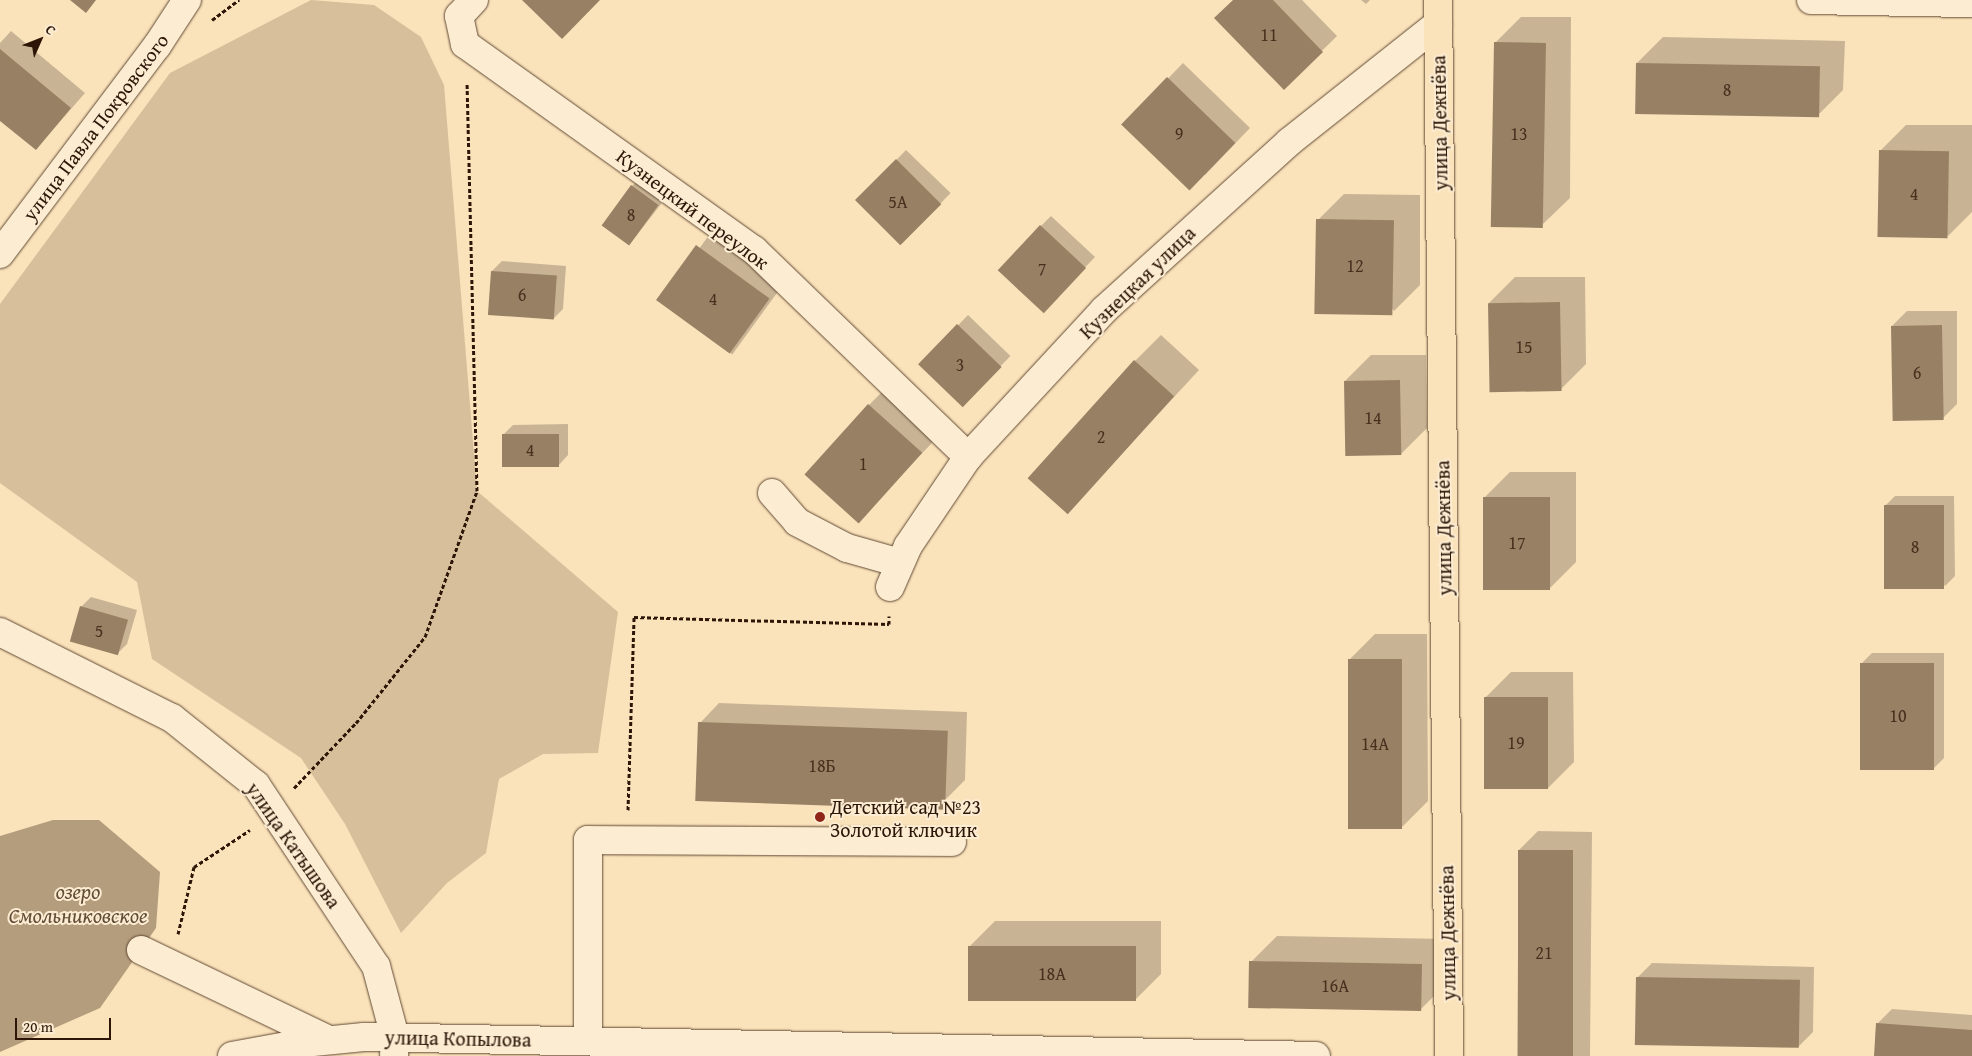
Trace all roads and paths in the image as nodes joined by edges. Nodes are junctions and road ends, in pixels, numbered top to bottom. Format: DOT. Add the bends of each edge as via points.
graph roads {
  1 [pos="188,0"];
  2 [pos="1811,0"];
  3 [pos="1972,3"];
  4 [pos="467,8"];
  5 [pos="1438,12"];
  6 [pos="466,44"];
  7 [pos="0,254"];
  8 [pos="968,457"];
  9 [pos="772,493"];
  10 [pos="895,575"];
  11 [pos="0,632"];
  12 [pos="273,810"];
  13 [pos="627,840"];
  14 [pos="952,842"];
  15 [pos="153,955"];
  16 [pos="329,1040"];
  17 [pos="588,1041"];
  18 [pos="394,1047"];
  19 [pos="685,1049"];
  20 [pos="991,1052"];
  21 [pos="232,1056"];
  22 [pos="1316,1056"];
  23 [pos="1449,1056"];
  1 -- 7 [label="street, улица Павла Покровского"];
  2 -- 3 [label="street"];
  4 -- 6 [label="street"];
  5 -- 8 [label="street, Кузнецкая улица" via="1104,310"];
  5 -- 23 [label="main road, улица Дежнёва"];
  6 -- 8 [label="street, Кузнецкий переулок" via="754,250"];
  6 -- 12 [label="path" via="477,491 425,636 356,723"];
  8 -- 10 [label="street, Кузнецкая улица" via="908,546"];
  9 -- 10 [label="street" via="797,522"];
  10 -- 13 [label="path" via="889,624 634,617"];
  11 -- 12 [label="street, улица Катышова" via="172,718 256,785"];
  12 -- 15 [label="path" via="246,834 194,868 182,927"];
  12 -- 18 [label="street, улица Катышова" via="376,966"];
  13 -- 14 [label="street"];
  13 -- 17 [label="street" via="588,840"];
  15 -- 16 [label="street"];
  16 -- 18 [label="street, улица Копылова"];
  16 -- 21 [label="street, улица Копылова"];
  17 -- 18 [label="street, улица Копылова"];
  17 -- 19 [label="street, улица Копылова"];
  19 -- 20 [label="street, улица Копылова"];
  20 -- 22 [label="street, улица Копылова"];
}
